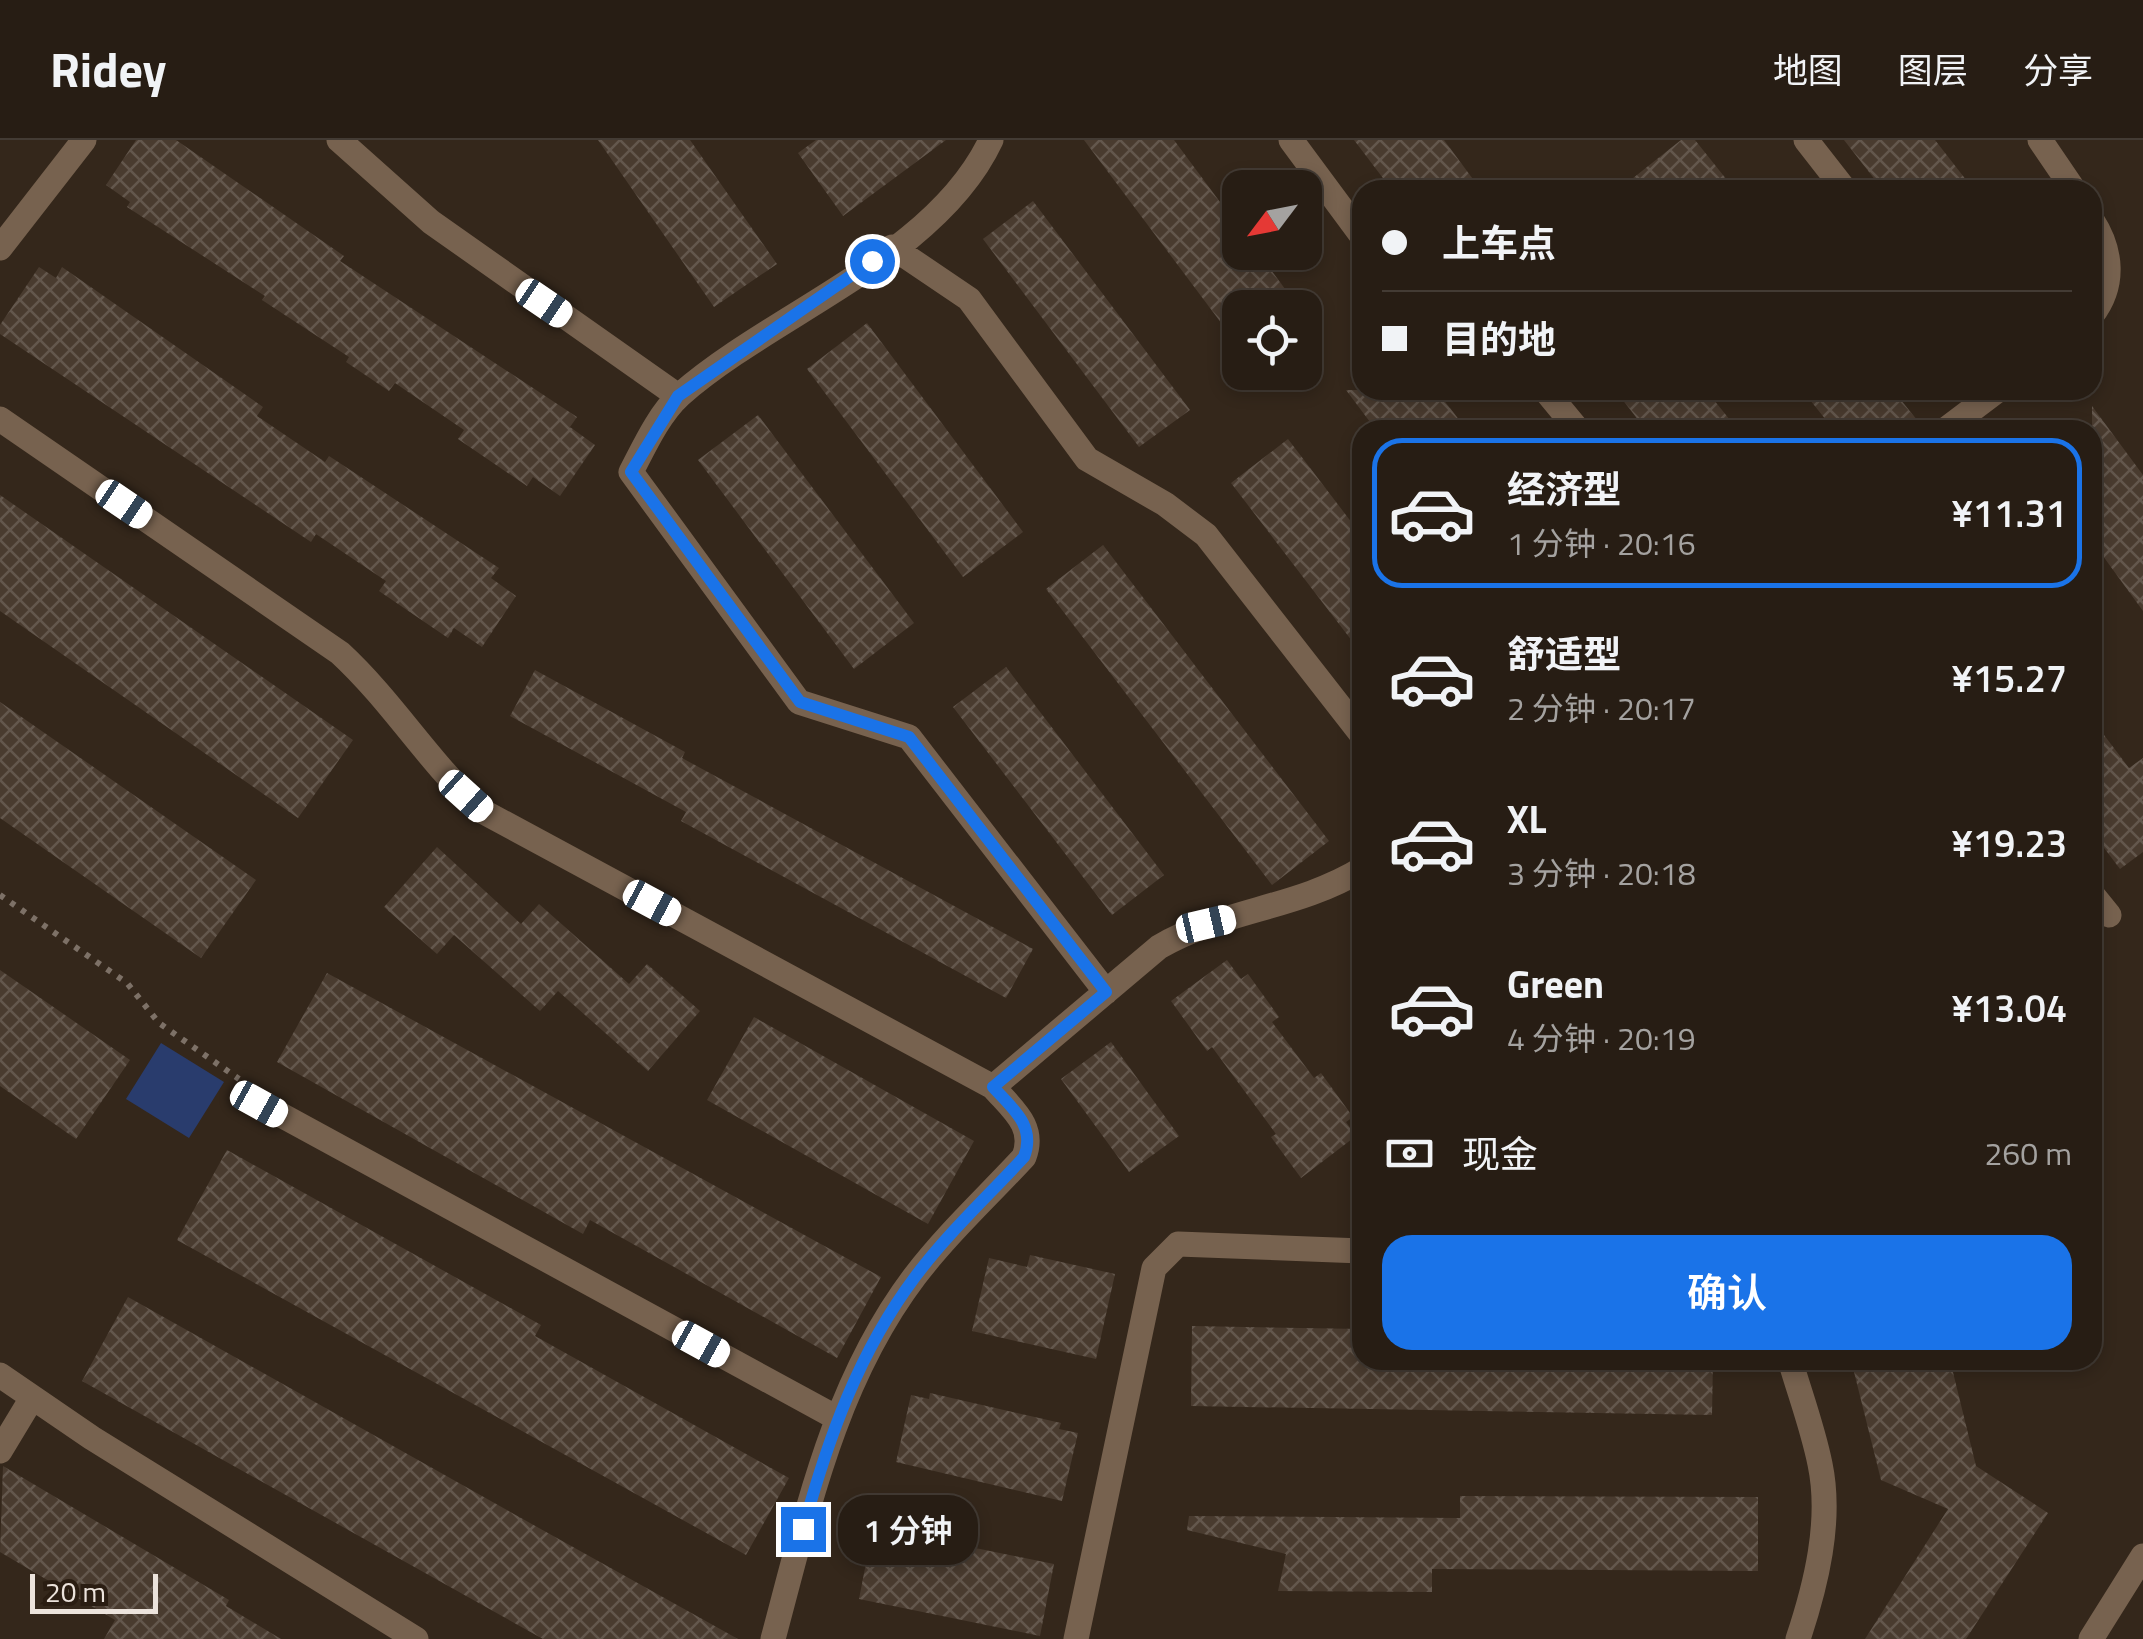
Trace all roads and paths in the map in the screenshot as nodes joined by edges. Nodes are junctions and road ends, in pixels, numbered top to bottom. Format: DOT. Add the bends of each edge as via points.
graph roads {
  1 [pos="84,140"];
  2 [pos="339,140"];
  3 [pos="991,140"];
  4 [pos="1291,140"];
  5 [pos="1806,140"];
  6 [pos="2040,140"];
  7 [pos="1837,180"];
  8 [pos="2067,180"];
  9 [pos="1352,222"];
  10 [pos="2102,237"];
  11 [pos="892,247"];
  12 [pos="0,248"];
  13 [pos="2102,291"];
  14 [pos="678,396"];
  15 [pos="1553,400"];
  16 [pos="1985,400"];
  17 [pos="0,419"];
  18 [pos="1570,420"];
  19 [pos="1958,420"];
  20 [pos="1352,722"];
  21 [pos="1352,874"];
  22 [pos="0,894"];
  23 [pos="2102,906"];
  24 [pos="2109,915"];
  25 [pos="1106,992"];
  26 [pos="993,1087"];
  27 [pos="259,1104"];
  28 [pos="1352,1251"];
  29 [pos="1793,1370"];
  30 [pos="0,1376"];
  31 [pos="32,1398"];
  32 [pos="837,1418"];
  33 [pos="0,1451"];
  34 [pos="2143,1556"];
  35 [pos="416,1639"];
  36 [pos="773,1639"];
  37 [pos="1076,1639"];
  38 [pos="1798,1639"];
  39 [pos="2091,1639"];
  1 -- 12 [label="street"];
  2 -- 14 [label="street" via="431,222"];
  3 -- 11 [label="street" via="936,211"];
  4 -- 9 [label="street"];
  5 -- 7 [label="street"];
  6 -- 8 [label="street"];
  10 -- 13 [label="street" via="2109,274"];
  11 -- 14 [label="street"];
  11 -- 20 [label="street" via="969,299 1086,459 1206,535"];
  14 -- 25 [label="street" via="631,472 800,702 909,737"];
  15 -- 18 [label="street"];
  16 -- 19 [label="street"];
  17 -- 26 [label="street" via="340,653 482,811"];
  21 -- 25 [label="street" via="1310,896 1184,932"];
  22 -- 27 [label="path" via="127,983 159,1023 234,1072"];
  23 -- 24 [label="street"];
  25 -- 26 [label="street"];
  26 -- 32 [label="street" via="1024,1122 1024,1157 916,1276 873,1342"];
  27 -- 32 [label="street"];
  28 -- 37 [label="street" via="1178,1244 1154,1268"];
  29 -- 38 [label="street" via="1821,1466 1823,1502 1818,1571"];
  30 -- 31 [label="street"];
  31 -- 33 [label="street"];
  31 -- 35 [label="street"];
  32 -- 36 [label="street"];
  34 -- 39 [label="street"];
}
